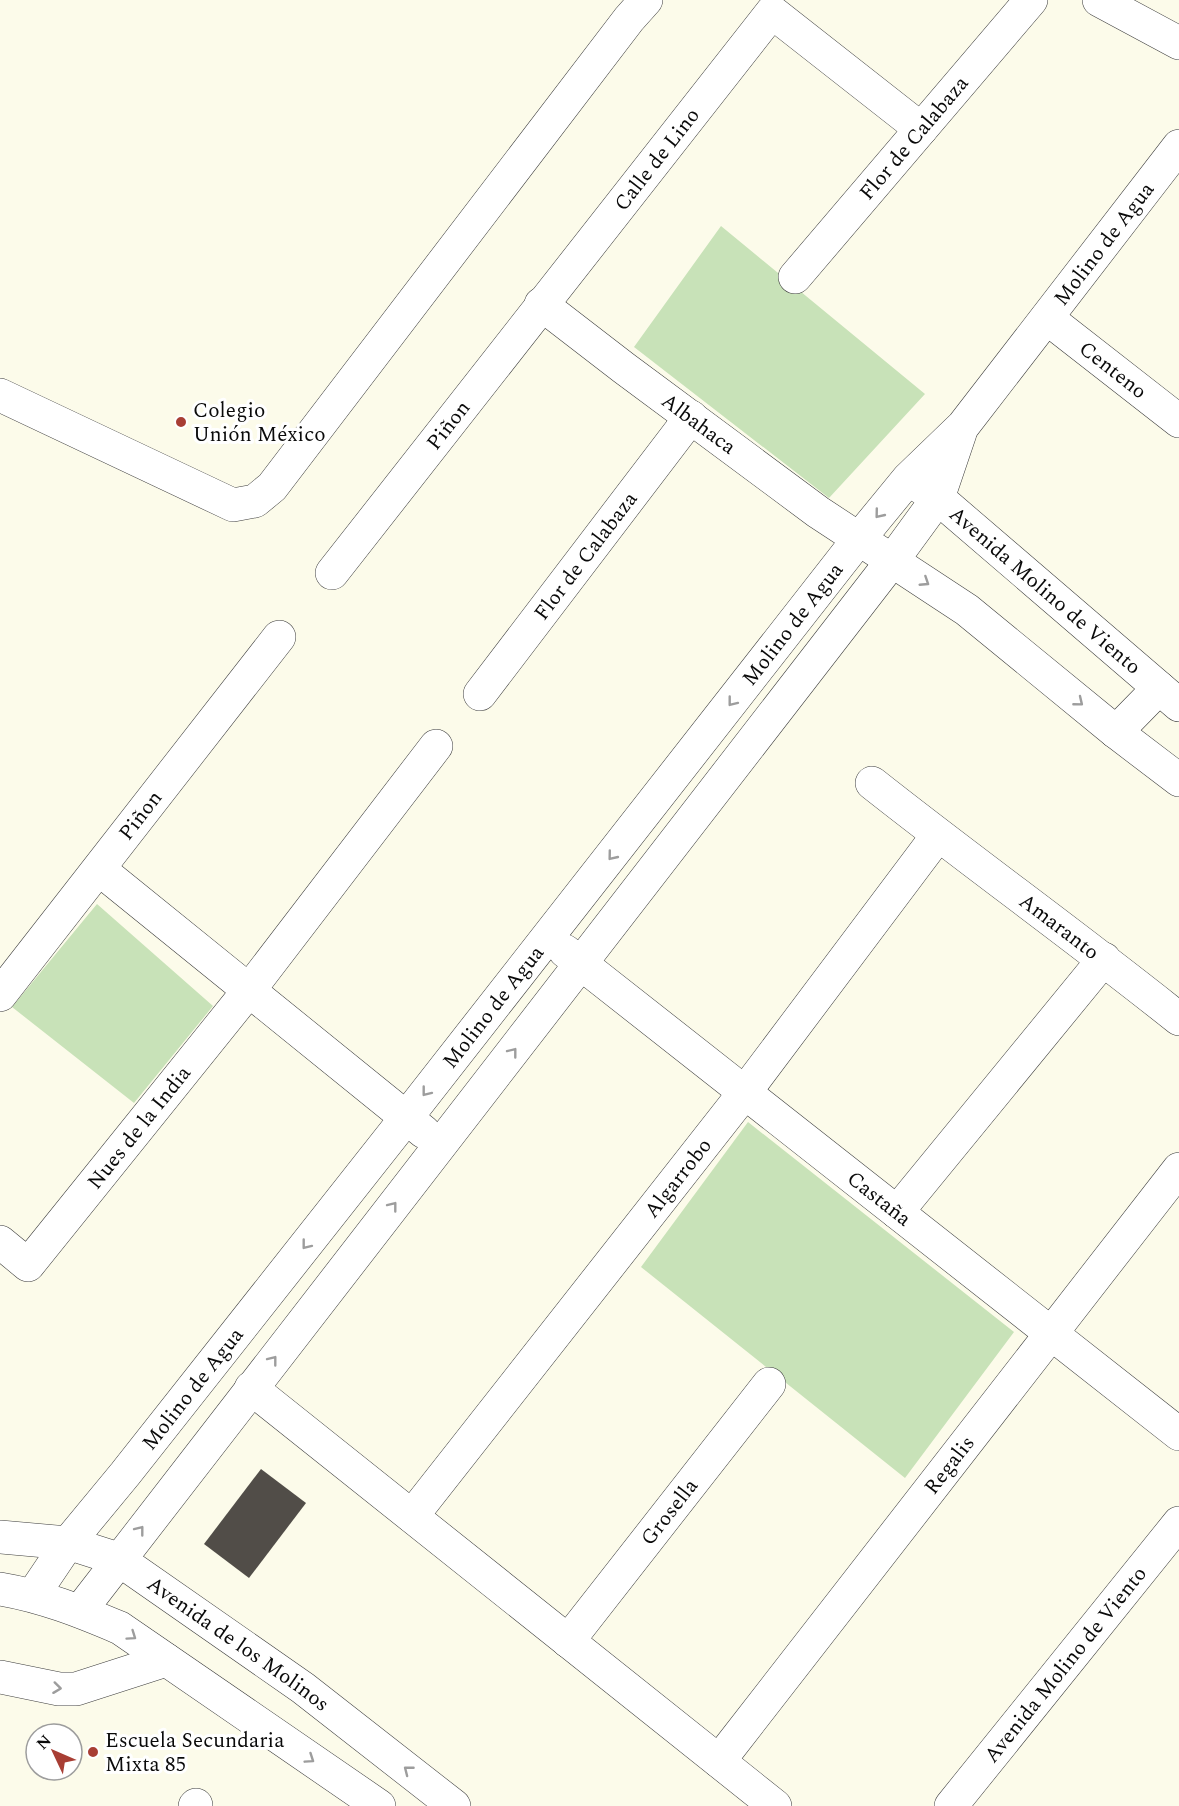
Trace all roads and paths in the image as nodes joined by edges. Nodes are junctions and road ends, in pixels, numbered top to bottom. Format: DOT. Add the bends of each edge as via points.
graph roads {
  1 [pos="646,0"];
  2 [pos="1031,0"];
  3 [pos="1099,0"];
  4 [pos="1179,43"];
  5 [pos="921,129"];
  6 [pos="1179,146"];
  7 [pos="795,277"];
  8 [pos="541,304"];
  9 [pos="1047,318"];
  10 [pos="0,395"];
  11 [pos="691,417"];
  12 [pos="1179,421"];
  13 [pos="963,426"];
  14 [pos="908,479"];
  15 [pos="938,498"];
  16 [pos="858,540"];
  17 [pos="892,561"];
  18 [pos="332,573"];
  19 [pos="279,637"];
  20 [pos="480,694"];
  21 [pos="1169,696"];
  22 [pos="1116,732"];
  23 [pos="436,746"];
  24 [pos="1179,780"];
  25 [pos="872,783"];
  26 [pos="938,835"];
  27 [pos="99,868"];
  28 [pos="546,938"];
  29 [pos="1104,959"];
  30 [pos="582,964"];
  31 [pos="250,989"];
  32 [pos="0,995"];
  33 [pos="1179,1018"];
  34 [pos="745,1092"];
  35 [pos="406,1118"];
  36 [pos="440,1145"];
  37 [pos="1179,1169"];
  38 [pos="897,1212"];
  39 [pos="0,1242"];
  40 [pos="1051,1333"];
  41 [pos="769,1384"];
  42 [pos="251,1388"];
  43 [pos="1179,1434"];
  44 [pos="412,1516"];
  45 [pos="1179,1523"];
  46 [pos="0,1537"];
  47 [pos="68,1543"];
  48 [pos="118,1559"];
  49 [pos="0,1589"];
  50 [pos="33,1595"];
  51 [pos="80,1611"];
  52 [pos="568,1641"];
  53 [pos="166,1660"];
  54 [pos="0,1677"];
  55 [pos="719,1761"];
  56 [pos="379,1806"];
  57 [pos="454,1806"];
  58 [pos="775,1806"];
  59 [pos="951,1806"];
  1 -- 10 [label="street" via="272,487 255,501 233,505"];
  2 -- 5 [label="street, Flor de Calabaza"];
  3 -- 4 [label="street"];
  5 -- 7 [label="street, Flor de Calabaza"];
  5 -- 8 [label="street, Calle de Lino" via="772,12"];
  6 -- 9 [label="street, Molino de Agua"];
  8 -- 11 [label="street, Albahaca"];
  8 -- 18 [label="street, Piñon"];
  9 -- 12 [label="street, Centeno"];
  9 -- 13 [label="street, Molino de Agua"];
  11 -- 16 [label="street, Albahaca"];
  11 -- 20 [label="street, Flor de Calabaza"];
  13 -- 14 [label="street, Molino de Agua"];
  13 -- 15 [label="street, Molino de Agua"];
  14 -- 15 [label="street, Avenida Molino de Viento"];
  14 -- 16 [label="street, Molino de Agua, one-way"];
  15 -- 17 [label="street, Molino de Agua"];
  15 -- 21 [label="street, Avenida Molino de Viento"];
  16 -- 17 [label="street, Albahaca"];
  16 -- 28 [label="street, Molino de Agua, one-way"];
  17 -- 22 [label="street, Albahaca, one-way" via="967,610"];
  17 -- 30 [label="street, Molino de Agua"];
  19 -- 27 [label="street, Piñon"];
  21 -- 22 [label="street"];
  22 -- 24 [label="street, Albahaca"];
  23 -- 31 [label="street"];
  25 -- 26 [label="street, Amaranto"];
  26 -- 29 [label="street, Amaranto"];
  26 -- 34 [label="street, Algarrobo"];
  27 -- 31 [label="street"];
  27 -- 32 [label="street, Piñon"];
  28 -- 30 [label="street, Castaña"];
  28 -- 35 [label="street, Molino de Agua, one-way"];
  29 -- 33 [label="street, Amaranto"];
  29 -- 38 [label="street"];
  30 -- 34 [label="street, Castaña"];
  36 -- 30 [label="street, Molino de Agua, one-way"];
  31 -- 35 [label="street"];
  31 -- 39 [label="street, Nues de la India" via="28,1265"];
  34 -- 38 [label="street, Castaña"];
  34 -- 44 [label="street, Algarrobo"];
  35 -- 36 [label="street"];
  35 -- 47 [label="street, Molino de Agua, one-way"];
  42 -- 36 [label="street, Molino de Agua, one-way"];
  37 -- 40 [label="street, Regalis"];
  38 -- 40 [label="street, Castaña"];
  40 -- 43 [label="street, Castaña"];
  40 -- 55 [label="street, Regalis"];
  41 -- 52 [label="street, Grosella"];
  42 -- 44 [label="street"];
  48 -- 42 [label="street, Molino de Agua, one-way"];
  44 -- 52 [label="street"];
  45 -- 59 [label="street, Avenida Molino de Viento"];
  46 -- 47 [label="street, Avenida de los Molinos"];
  47 -- 48 [label="street, Avenida de los Molinos"];
  47 -- 50 [label="street, Molino de Agua"];
  48 -- 51 [label="street, Molino de Agua"];
  57 -- 48 [label="street, Avenida de los Molinos, one-way" via="303,1688"];
  49 -- 50 [label="street"];
  50 -- 51 [label="street"];
  51 -- 53 [label="street, one-way" via="120,1628"];
  52 -- 55 [label="street"];
  54 -- 53 [label="street, one-way" via="76,1689"];
  53 -- 56 [label="street, one-way"];
  55 -- 58 [label="street"];
}
